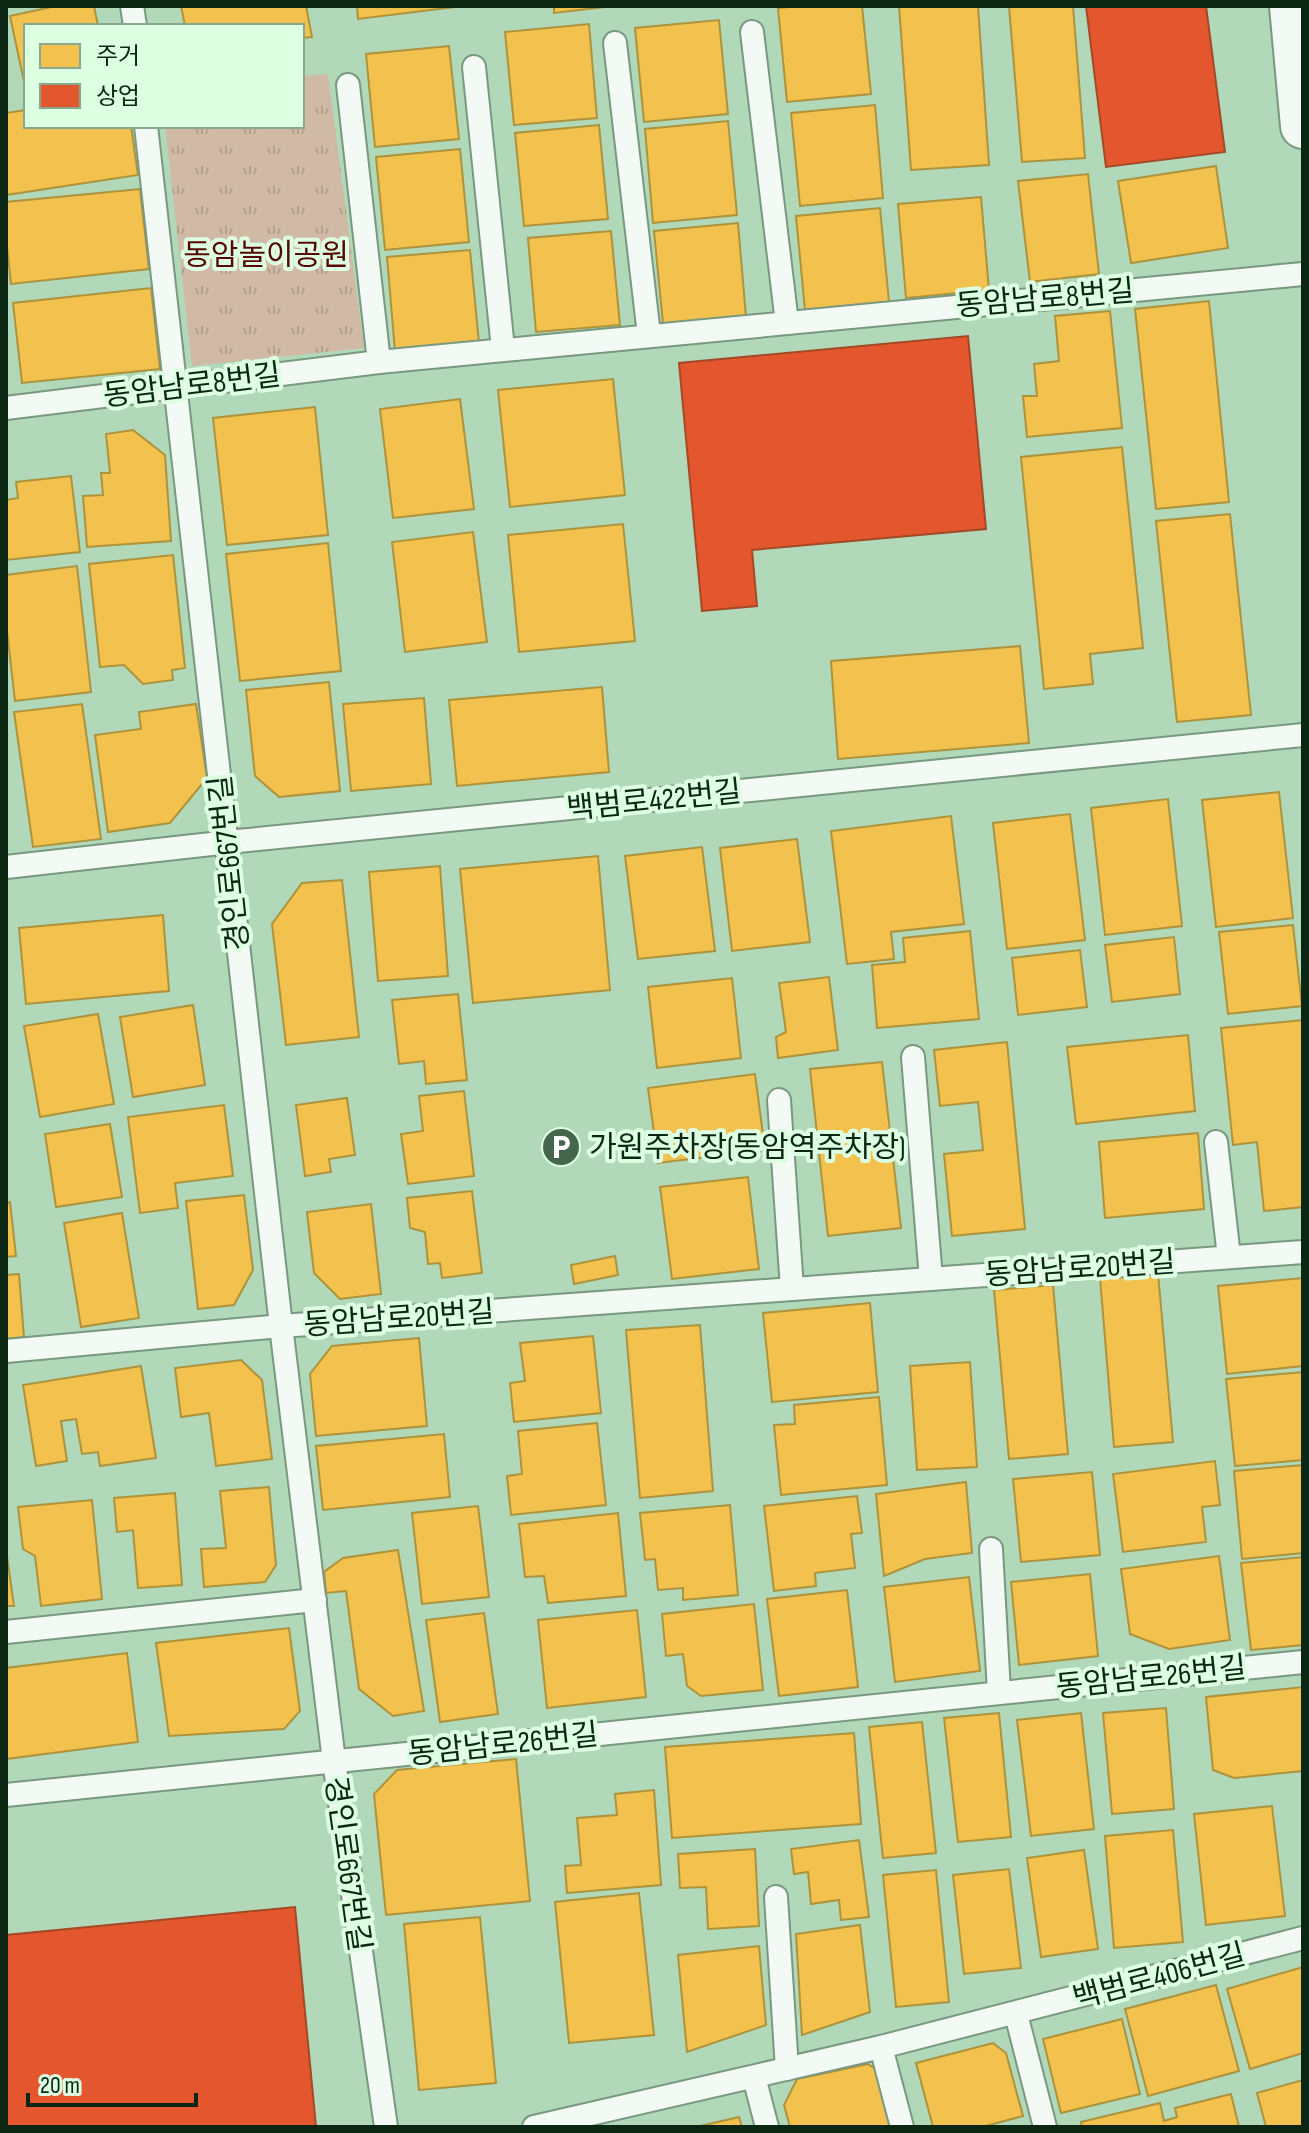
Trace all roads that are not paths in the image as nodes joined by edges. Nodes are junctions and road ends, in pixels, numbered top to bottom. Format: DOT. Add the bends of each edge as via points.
graph roads {
  1 [pos="1292,6"];
  2 [pos="752,32"];
  3 [pos="615,43"];
  4 [pos="474,67"];
  5 [pos="348,85"];
  6 [pos="1303,126"];
  7 [pos="146,128"];
  8 [pos="1303,274"];
  9 [pos="787,323"];
  10 [pos="649,335"];
  11 [pos="503,349"];
  12 [pos="379,362"];
  13 [pos="175,387"];
  14 [pos="6,408"];
  15 [pos="1303,735"];
  16 [pos="227,843"];
  17 [pos="6,867"];
  18 [pos="913,1057"];
  19 [pos="779,1100"];
  20 [pos="1216,1142"];
  21 [pos="1303,1252"];
  22 [pos="1229,1257"];
  23 [pos="931,1279"];
  24 [pos="792,1289"];
  25 [pos="281,1326"];
  26 [pos="6,1351"];
  27 [pos="991,1549"];
  28 [pos="315,1600"];
  29 [pos="6,1632"];
  30 [pos="1303,1662"];
  31 [pos="999,1692"];
  32 [pos="334,1761"];
  33 [pos="6,1795"];
  34 [pos="776,1897"];
  35 [pos="1303,1938"];
  36 [pos="1016,2014"];
  37 [pos="881,2047"];
  38 [pos="787,2069"];
  39 [pos="754,2077"];
  40 [pos="386,2127"];
  41 [pos="534,2127"];
  42 [pos="767,2127"];
  43 [pos="902,2127"];
  44 [pos="1045,2127"];
  1 -- 6 [label="street"];
  2 -- 9 [label="lane"];
  3 -- 10 [label="lane"];
  4 -- 11 [label="lane"];
  5 -- 12 [label="lane"];
  7 -- 13 [label="lane, 경인로667번길"];
  8 -- 9 [label="lane, 동암남로8번길"];
  9 -- 10 [label="lane, 동암남로8번길"];
  10 -- 11 [label="lane, 동암남로8번길"];
  11 -- 12 [label="lane, 동암남로8번길"];
  12 -- 13 [label="lane, 동암남로8번길"];
  13 -- 14 [label="lane, 동암남로8번길"];
  13 -- 16 [label="lane, 경인로667번길"];
  15 -- 16 [label="lane, 백범로422번길"];
  16 -- 17 [label="lane, 백범로422번길"];
  16 -- 25 [label="lane, 경인로667번길"];
  18 -- 23 [label="lane"];
  19 -- 24 [label="lane"];
  20 -- 22 [label="lane"];
  21 -- 22 [label="lane, 동암남로20번길"];
  22 -- 23 [label="lane, 동암남로20번길"];
  23 -- 24 [label="lane, 동암남로20번길"];
  24 -- 25 [label="lane, 동암남로20번길"];
  25 -- 26 [label="lane, 동암남로20번길"];
  25 -- 28 [label="lane, 경인로667번길"];
  27 -- 31 [label="lane"];
  28 -- 29 [label="lane"];
  28 -- 32 [label="lane, 경인로667번길"];
  30 -- 31 [label="lane, 동암남로26번길"];
  31 -- 32 [label="lane, 동암남로26번길"];
  32 -- 33 [label="lane, 동암남로26번길"];
  32 -- 40 [label="lane, 경인로667번길"];
  34 -- 38 [label="lane"];
  35 -- 36 [label="lane, 백범로406번길"];
  36 -- 37 [label="lane, 백범로406번길"];
  36 -- 44 [label="lane"];
  37 -- 38 [label="lane, 백범로406번길"];
  37 -- 43 [label="lane"];
  38 -- 39 [label="lane, 백범로406번길"];
  39 -- 41 [label="lane, 백범로406번길"];
  39 -- 42 [label="lane"];
}
